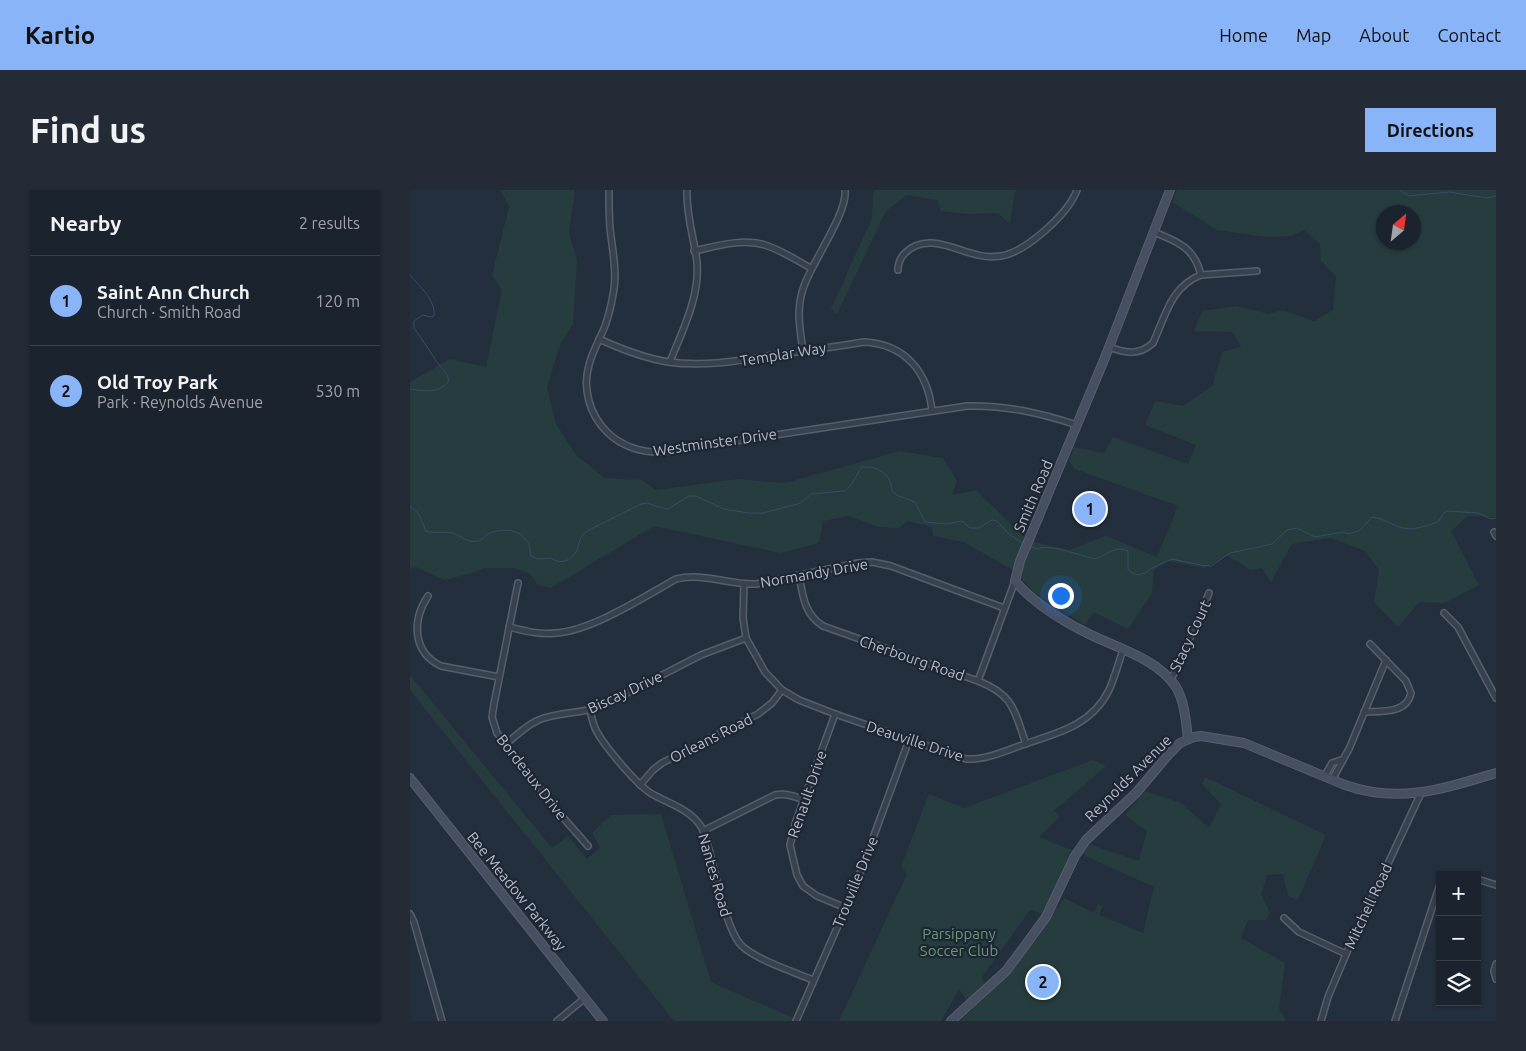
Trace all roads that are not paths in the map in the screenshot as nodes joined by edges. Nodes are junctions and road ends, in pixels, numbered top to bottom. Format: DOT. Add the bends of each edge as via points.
graph roads {
  1 [pos="609,190"];
  2 [pos="687,190"];
  3 [pos="845,190"];
  4 [pos="1077,190"];
  5 [pos="1170,190"];
  6 [pos="1154,232"];
  7 [pos="694,251"];
  8 [pos="811,268"];
  9 [pos="898,270"];
  10 [pos="1257,271"];
  11 [pos="1202,275"];
  12 [pos="599,339"];
  13 [pos="1109,346"];
  14 [pos="803,351"];
  15 [pos="670,362"];
  16 [pos="932,411"];
  17 [pos="1077,425"];
  18 [pos="799,575"];
  19 [pos="1015,581"];
  20 [pos="518,582"];
  21 [pos="744,584"];
  22 [pos="1209,593"];
  23 [pos="428,596"];
  24 [pos="1004,608"];
  25 [pos="1444,613"];
  26 [pos="509,627"];
  27 [pos="746,638"];
  28 [pos="1370,644"];
  29 [pos="1123,650"];
  30 [pos="1386,660"];
  31 [pos="499,677"];
  32 [pos="1170,679"];
  33 [pos="978,681"];
  34 [pos="782,690"];
  35 [pos="1496,698"];
  36 [pos="590,710"];
  37 [pos="1364,712"];
  38 [pos="835,714"];
  39 [pos="909,740"];
  40 [pos="1188,740"];
  41 [pos="506,744"];
  42 [pos="1026,744"];
  43 [pos="1496,773"];
  44 [pos="410,778"];
  45 [pos="1328,778"];
  46 [pos="640,785"];
  47 [pos="1421,793"];
  48 [pos="804,800"];
  49 [pos="703,831"];
  50 [pos="588,846"];
  51 [pos="1481,880"];
  52 [pos="1496,885"];
  53 [pos="1436,896"];
  54 [pos="846,908"];
  55 [pos="410,914"];
  56 [pos="1284,918"];
  57 [pos="1346,954"];
  58 [pos="1496,964"];
  59 [pos="1496,979"];
  60 [pos="814,980"];
  61 [pos="585,998"];
  62 [pos="442,1021"];
  63 [pos="557,1021"];
  64 [pos="603,1021"];
  65 [pos="796,1021"];
  66 [pos="951,1021"];
  67 [pos="1321,1021"];
  68 [pos="1395,1021"];
  1 -- 12 [label="street, Westminster Drive" via="615,279 608,315"];
  2 -- 7 [label="street"];
  3 -- 8 [label="street" via="845,204"];
  4 -- 9 [label="street" via="1061,215 1016,251 1000,256 983,256 943,244 923,244 903,255"];
  5 -- 6 [label="street, Smith Road"];
  6 -- 11 [label="street" via="1185,246"];
  6 -- 13 [label="street, Smith Road"];
  7 -- 8 [label="street" via="743,243 759,244 775,248"];
  7 -- 15 [label="street" via="695,292"];
  8 -- 14 [label="street" via="799,308"];
  10 -- 11 [label="street"];
  11 -- 13 [label="street" via="1187,283 1171,299 1148,348 1133,353"];
  12 -- 15 [label="street, Templar Way" via="634,353"];
  12 -- 16 [label="street, Westminster Drive" via="587,374 591,407 598,422 610,434 627,446 645,452 663,452"];
  13 -- 17 [label="street, Smith Road"];
  14 -- 15 [label="street, Templar Way" via="726,363"];
  14 -- 16 [label="street, Templar Way" via="864,342 893,349 919,370 928,388"];
  16 -- 17 [label="street, Westminster Drive" via="967,406 1002,407"];
  17 -- 19 [label="street, Smith Road"];
  18 -- 21 [label="street, Normandy Drive"];
  18 -- 24 [label="street, Normandy Drive" via="858,563 878,563"];
  18 -- 33 [label="street, Cherbourg Road" via="805,607 818,622 832,630"];
  19 -- 24 [label="street"];
  19 -- 29 [label="street" via="1024,592 1075,627"];
  20 -- 26 [label="street, Bordeaux Drive"];
  21 -- 26 [label="street, Normandy Drive" via="686,576 579,629 542,634"];
  21 -- 27 [label="street, Deauville Drive"];
  22 -- 32 [label="street, Stacy Court"];
  23 -- 31 [label="street" via="422,604 417,640 428,656 441,666"];
  24 -- 33 [label="street"];
  25 -- 35 [label="street" via="1458,627"];
  26 -- 31 [label="street, Bordeaux Drive"];
  27 -- 34 [label="street, Deauville Drive" via="765,672"];
  27 -- 36 [label="street, Biscay Drive" via="701,655 616,700"];
  28 -- 30 [label="street"];
  29 -- 32 [label="street"];
  29 -- 42 [label="street, Deauville Drive" via="1109,689 1092,713 1070,729"];
  30 -- 37 [label="street"];
  30 -- 37 [label="street" via="1408,684 1410,700 1398,709"];
  31 -- 41 [label="street, Bordeaux Drive" via="492,718 497,733"];
  32 -- 40 [label="street" via="1180,696"];
  33 -- 42 [label="street, Cherbourg Road" via="998,690 1009,700"];
  34 -- 38 [label="street, Deauville Drive"];
  34 -- 46 [label="street, Orleans Road" via="764,710 662,763"];
  36 -- 41 [label="street, Biscay Drive" via="536,721"];
  36 -- 46 [label="street, Nantes Road" via="598,734"];
  37 -- 45 [label="street" via="1349,749 1342,760 1332,763"];
  38 -- 39 [label="street, Deauville Drive"];
  38 -- 48 [label="street, Renault Drive"];
  39 -- 42 [label="street, Deauville Drive" via="972,759"];
  39 -- 54 [label="street, Trouville Drive"];
  40 -- 45 [label="street, Reynolds Avenue" via="1203,736 1244,743"];
  40 -- 66 [label="street, Reynolds Avenue" via="1173,749 1136,794 1086,840 1046,917 1024,947 1006,971"];
  41 -- 50 [label="street, Bordeaux Drive"];
  43 -- 47 [label="street, Reynolds Avenue"];
  44 -- 61 [label="street, Bee Meadow Parkway"];
  45 -- 47 [label="street, Reynolds Avenue" via="1358,790 1382,794"];
  46 -- 49 [label="street, Nantes Road" via="687,812"];
  47 -- 57 [label="street, Mitchell Road"];
  48 -- 49 [label="street" via="775,795"];
  48 -- 54 [label="street, Renault Drive" via="790,839 797,876 803,886 814,894"];
  49 -- 60 [label="street, Nantes Road" via="737,940 757,956"];
  51 -- 52 [label="street"];
  53 -- 68 [label="street"];
  54 -- 60 [label="street, Trouville Drive"];
  55 -- 62 [label="street"];
  56 -- 57 [label="street" via="1299,932"];
  57 -- 67 [label="street, Mitchell Road"];
  58 -- 59 [label="street"];
  60 -- 65 [label="street, Trouville Drive"];
  61 -- 63 [label="street"];
  61 -- 64 [label="street, Bee Meadow Parkway"];
}
